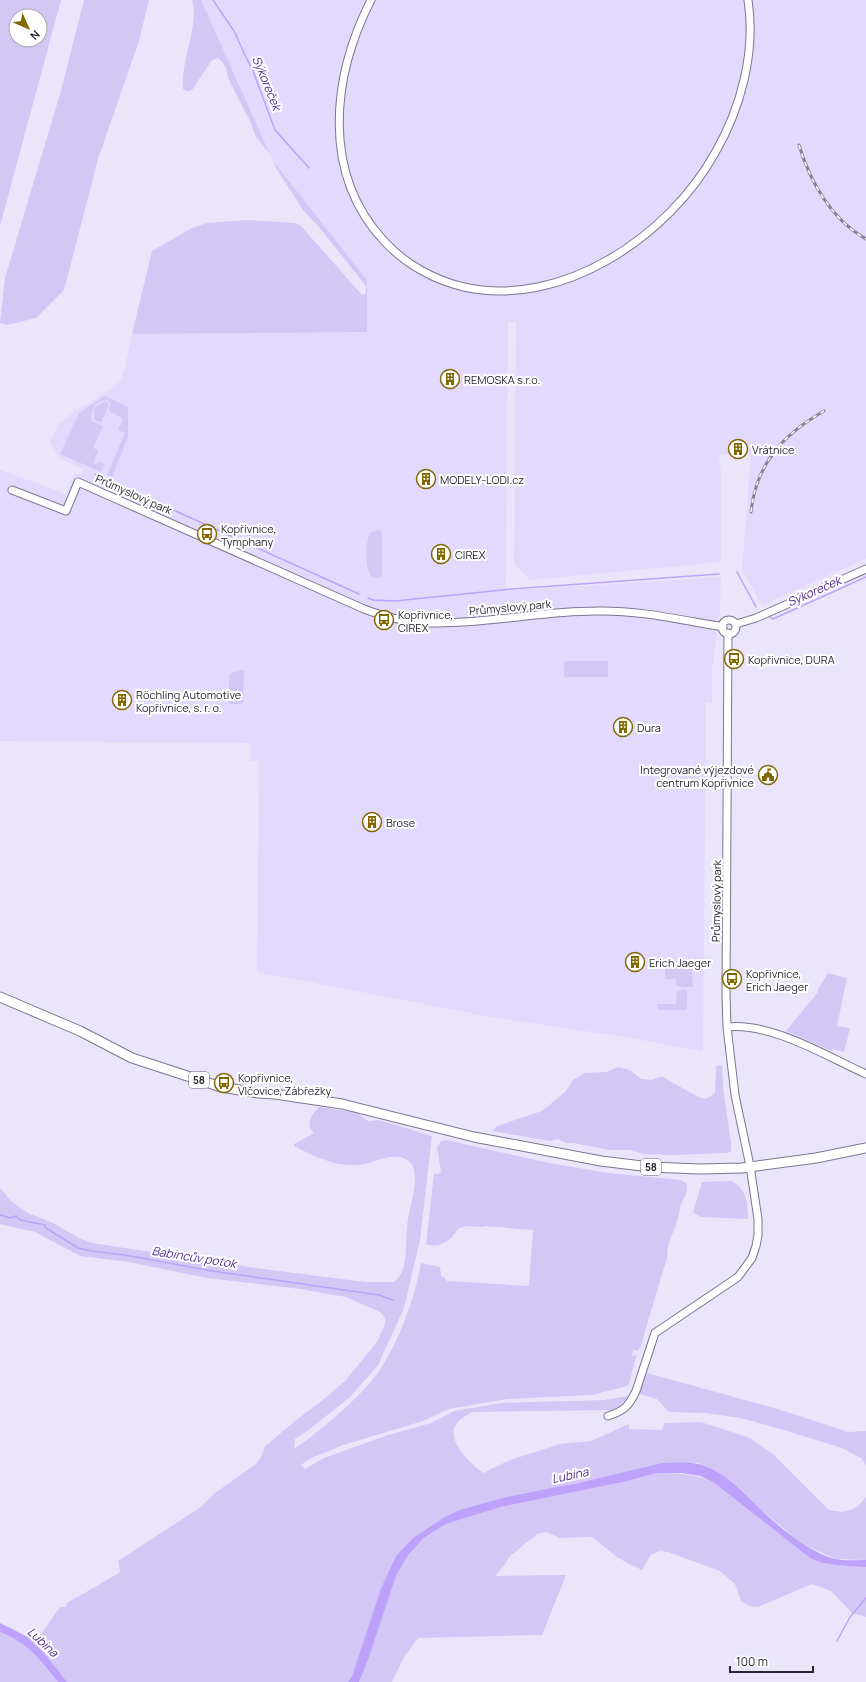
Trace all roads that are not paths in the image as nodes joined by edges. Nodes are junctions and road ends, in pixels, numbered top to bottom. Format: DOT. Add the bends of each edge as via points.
graph roads {
  1 [pos="371,0"];
  2 [pos="748,0"];
  3 [pos="12,490"];
  4 [pos="866,569"];
  5 [pos="736,624"];
  6 [pos="723,627"];
  7 [pos="728,633"];
  8 [pos="0,997"];
  9 [pos="727,1027"];
  10 [pos="866,1074"];
  11 [pos="866,1148"];
  12 [pos="750,1166"];
  13 [pos="608,1416"];
  1 -- 2 [label="street" via="349,54 340,94 339,138 347,180 355,199 364,217 389,246 423,272 465,287 507,290 550,284 608,260 675,209 701,177 722,142 737,104 749,48"];
  3 -- 6 [label="street, Průmyslový park" via="66,511 78,482 170,526 364,609 409,621 456,622 616,611"];
  4 -- 5 [label="street" via="756,618"];
  5 -- 6 [label="street" via="727,620"];
  5 -- 7 [label="street" via="734,631"];
  6 -- 7 [label="street"];
  7 -- 9 [label="street, Průmyslový park"];
  8 -- 12 [label="main road, 58" via="80,1031 132,1058 221,1086 258,1094 275,1094 342,1104 474,1137 601,1161 700,1169"];
  9 -- 10 [label="street" via="744,1026 766,1030"];
  9 -- 12 [label="street, Průmyslový park" via="735,1095"];
  11 -- 12 [label="main road, 58" via="816,1158"];
  12 -- 13 [label="street, Průmyslový park" via="758,1226 756,1246 749,1263 730,1284 655,1333 636,1391 627,1407"];
}
